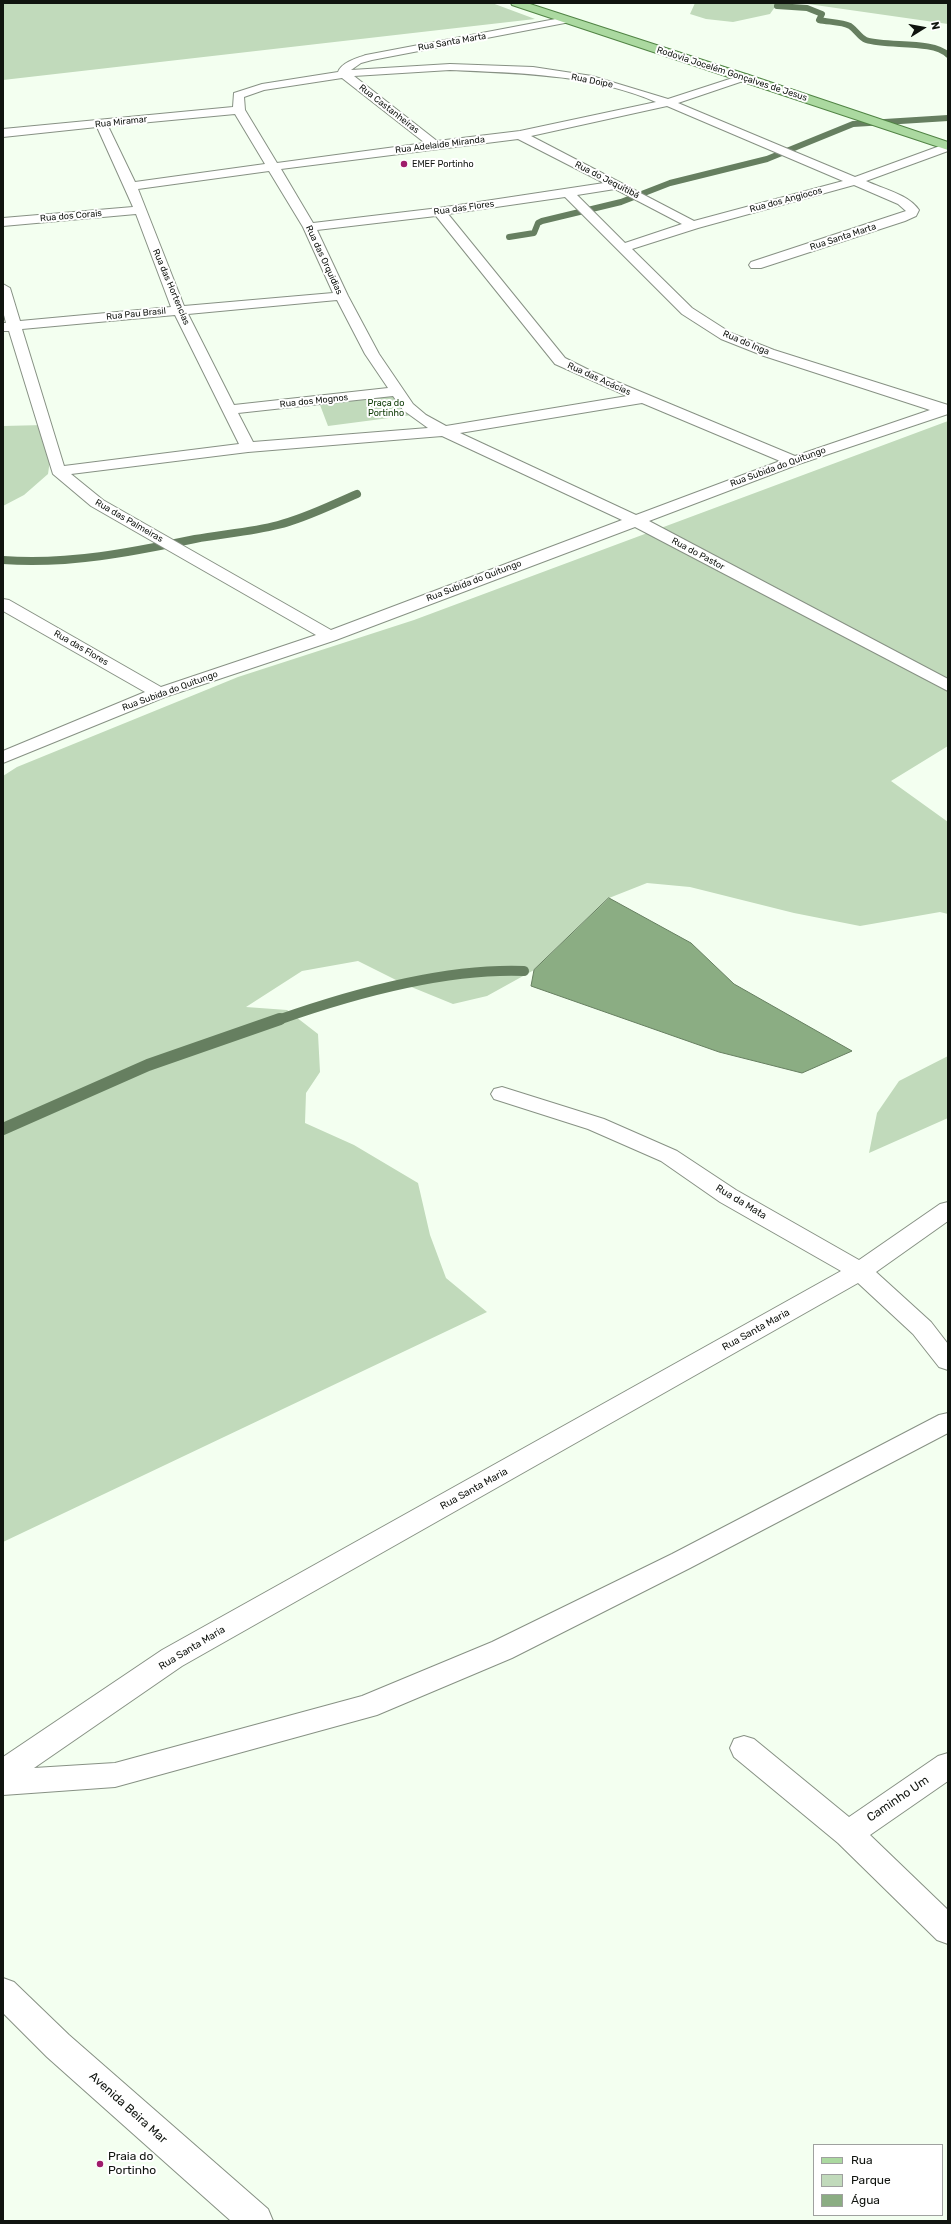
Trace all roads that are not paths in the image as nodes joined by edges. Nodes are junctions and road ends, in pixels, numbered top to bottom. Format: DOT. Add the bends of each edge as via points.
graph roads {
  1 [pos="516,3"];
  2 [pos="566,20"];
  3 [pos="344,74"];
  4 [pos="745,77"];
  5 [pos="667,102"];
  6 [pos="239,110"];
  7 [pos="101,124"];
  8 [pos="3,133"];
  9 [pos="520,136"];
  10 [pos="435,145"];
  11 [pos="948,146"];
  12 [pos="272,166"];
  13 [pos="853,182"];
  14 [pos="618,185"];
  15 [pos="130,186"];
  16 [pos="568,193"];
  17 [pos="902,202"];
  18 [pos="140,210"];
  19 [pos="439,212"];
  20 [pos="3,222"];
  21 [pos="693,225"];
  22 [pos="310,227"];
  23 [pos="622,248"];
  24 [pos="756,265"];
  25 [pos="3,288"];
  26 [pos="340,296"];
  27 [pos="179,310"];
  28 [pos="9,326"];
  29 [pos="399,391"];
  30 [pos="644,398"];
  31 [pos="946,409"];
  32 [pos="229,410"];
  33 [pos="444,431"];
  34 [pos="248,447"];
  35 [pos="794,461"];
  36 [pos="58,471"];
  37 [pos="634,520"];
  38 [pos="3,604"];
  39 [pos="330,636"];
  40 [pos="948,686"];
  41 [pos="159,693"];
  42 [pos="3,758"];
  43 [pos="502,1094"];
  44 [pos="948,1210"];
  45 [pos="860,1271"];
  46 [pos="948,1361"];
  47 [pos="948,1422"];
  48 [pos="744,1748"];
  49 [pos="948,1765"];
  50 [pos="3,1773"];
  51 [pos="3,1782"];
  52 [pos="848,1834"];
  53 [pos="948,1930"];
  54 [pos="3,1992"];
  55 [pos="256,2221"];
  1 -- 2 [label="main road, Rodovia Jocelém Gonçalves de Jesus"];
  2 -- 3 [label="street, Rua Santa Marta" via="370,57 352,64 344,70"];
  2 -- 4 [label="main road, Rodovia Jocelém Gonçalves de Jesus"];
  3 -- 5 [label="street, Rua Doipe" via="450,67 533,70 607,83"];
  3 -- 6 [label="street, Rua Doipe" via="262,87 238,95"];
  3 -- 10 [label="street, Rua Castanheiras"];
  4 -- 5 [label="street, Rua Adelaide Miranda"];
  4 -- 11 [label="main road, Rodovia Jocelém Gonçalves de Jesus"];
  5 -- 9 [label="street, Rua Adelaide Miranda"];
  5 -- 13 [label="street, Rua Doipe"];
  6 -- 7 [label="street, Rua Miramar"];
  6 -- 12 [label="street, Rua das Orquidias"];
  7 -- 8 [label="street, Rua Miramar"];
  7 -- 15 [label="street, Rua das Hortencias"];
  9 -- 10 [label="street, Rua Adelaide Miranda"];
  9 -- 14 [label="street, Rua do Jequitibá"];
  10 -- 12 [label="street, Rua Adelaide Miranda"];
  11 -- 13 [label="street, Rua dos Angiocos"];
  12 -- 15 [label="street, Rua Adelaide Miranda"];
  12 -- 22 [label="street, Rua das Orquidias"];
  13 -- 17 [label="street, Rua Doipe"];
  13 -- 21 [label="street, Rua dos Angiocos"];
  14 -- 16 [label="street, Rua das Flores"];
  14 -- 21 [label="street, Rua do Jequitibá"];
  15 -- 18 [label="street, Rua das Hortencias"];
  16 -- 19 [label="street, Rua das Flores"];
  16 -- 23 [label="street, Rua do Inga"];
  17 -- 24 [label="street, Rua Santa Marta" via="911,207 912,213"];
  18 -- 20 [label="street, Rua dos Corais"];
  18 -- 27 [label="street, Rua das Hortencias"];
  19 -- 22 [label="street, Rua das Flores"];
  19 -- 30 [label="street, Rua das Acácias" via="560,361"];
  21 -- 23 [label="street, Rua dos Angiocos"];
  22 -- 26 [label="street, Rua das Orquidias"];
  23 -- 31 [label="street, Rua do Inga" via="687,311 726,336 769,353"];
  25 -- 28 [label="street"];
  26 -- 27 [label="street, Rua Pau Brasil"];
  26 -- 29 [label="street, Rua das Orquidias" via="372,354"];
  27 -- 28 [label="street, Rua Pau Brasil"];
  27 -- 32 [label="street, Rua das Hortencias"];
  28 -- 36 [label="street"];
  29 -- 32 [label="street, Rua dos Mognos"];
  29 -- 33 [label="street, Rua das Orquidias" via="408,407 420,418"];
  30 -- 33 [label="street"];
  30 -- 35 [label="street, Rua das Acácias"];
  31 -- 35 [label="street, Rua Subida do Quitungo"];
  32 -- 34 [label="street, Rua das Hortencias"];
  33 -- 34 [label="street"];
  33 -- 37 [label="street, Rua do Pastor"];
  34 -- 36 [label="street"];
  35 -- 37 [label="street, Rua Subida do Quitungo"];
  36 -- 39 [label="street, Rua das Palmeiras" via="97,503"];
  37 -- 39 [label="street, Rua Subida do Quitungo"];
  37 -- 40 [label="street, Rua do Pastor"];
  38 -- 41 [label="street, Rua das Flores"];
  39 -- 41 [label="street, Rua Subida do Quitungo"];
  41 -- 42 [label="street, Rua Subida do Quitungo"];
  43 -- 45 [label="street, Rua da Mata" via="596,1124 669,1156 728,1196"];
  44 -- 45 [label="street, Rua Santa Maria"];
  45 -- 46 [label="street, Rua da Mata" via="922,1328"];
  45 -- 50 [label="street, Rua Santa Maria" via="172,1658"];
  47 -- 51 [label="street" via="681,1561 502,1650 367,1707 115,1775"];
  48 -- 52 [label="street"];
  49 -- 52 [label="street, Caminho Um"];
  52 -- 53 [label="street"];
  54 -- 55 [label="street, Avenida Beira Mar" via="58,2046"];
}
